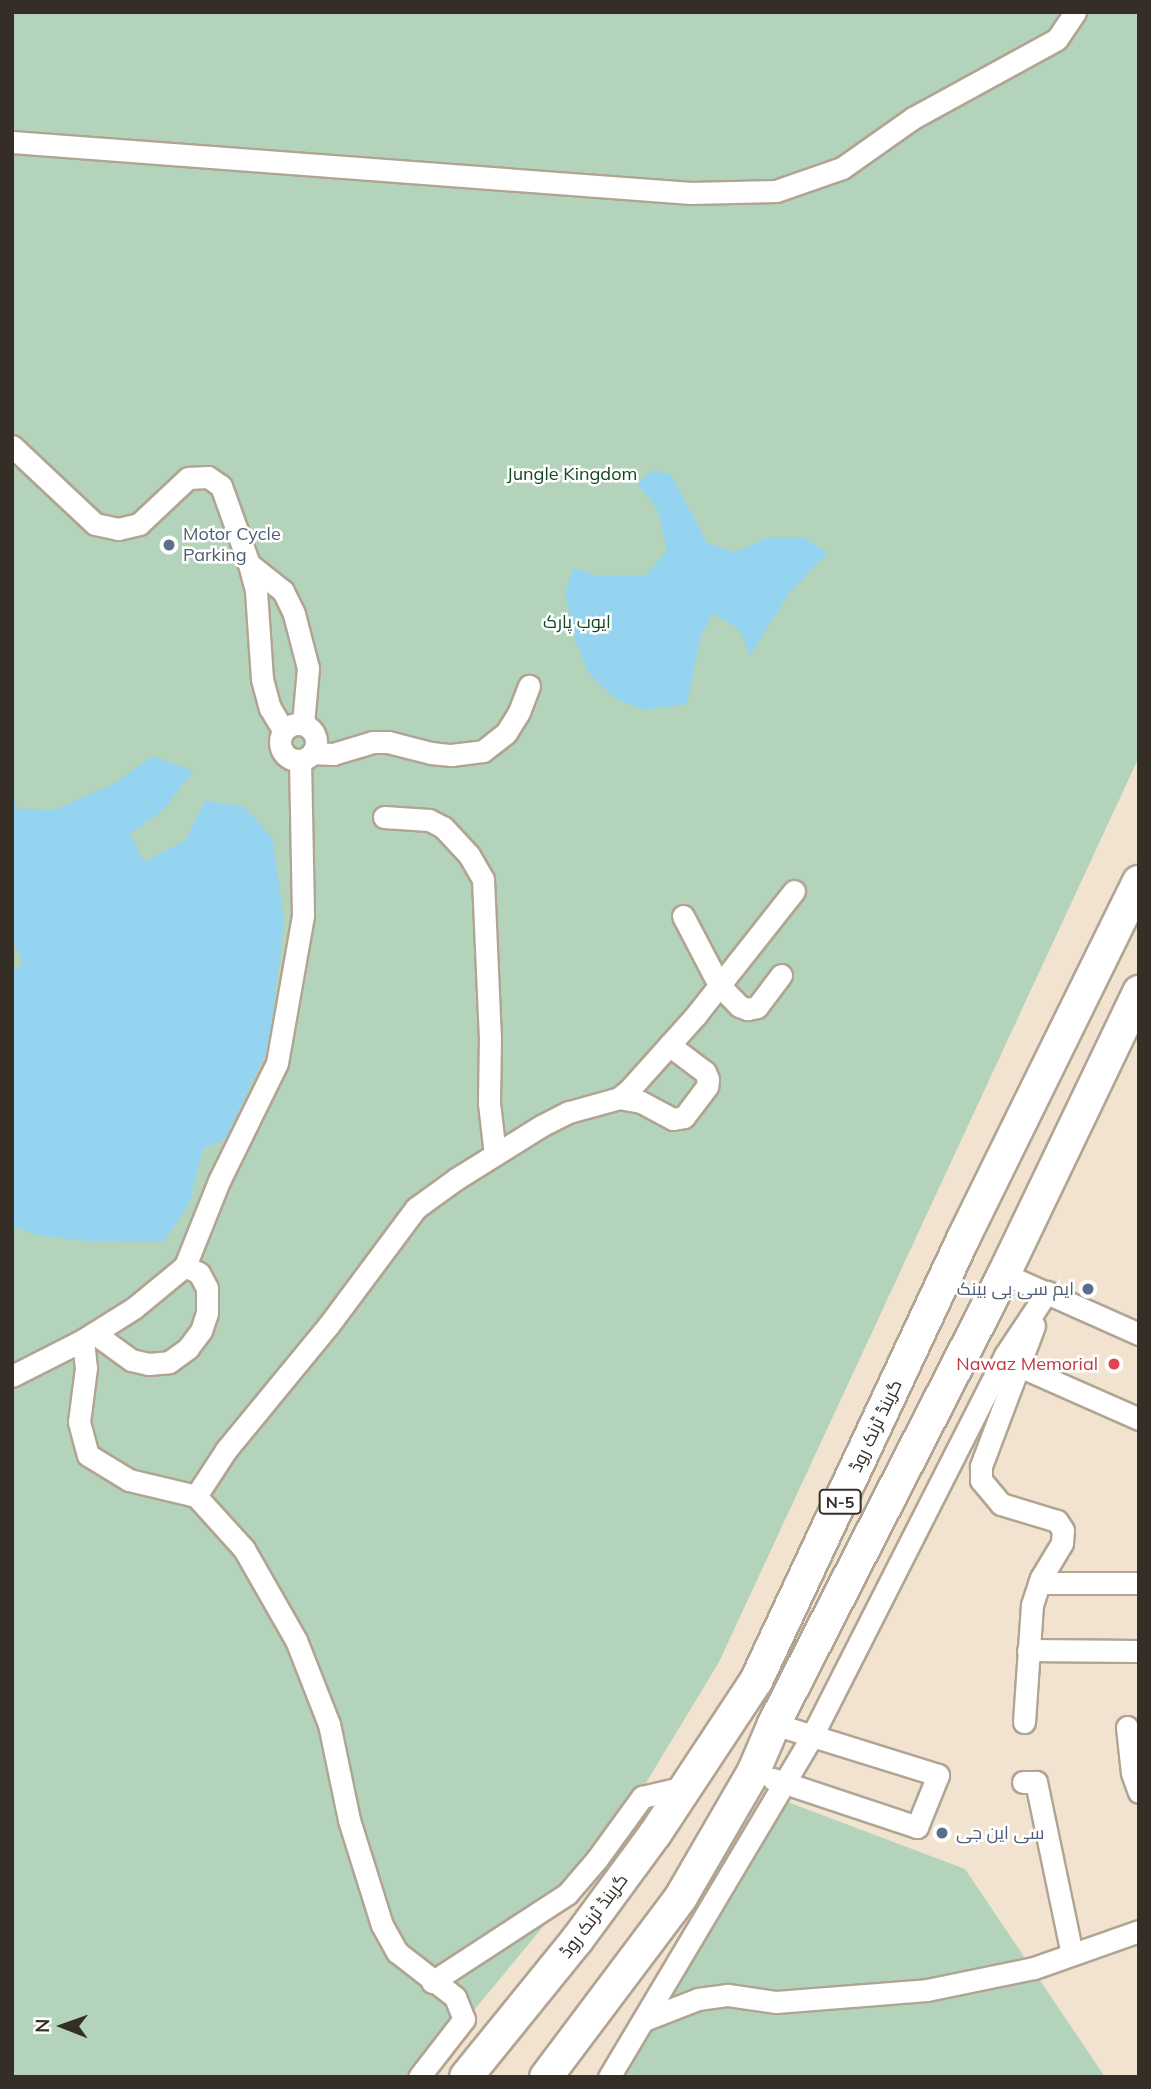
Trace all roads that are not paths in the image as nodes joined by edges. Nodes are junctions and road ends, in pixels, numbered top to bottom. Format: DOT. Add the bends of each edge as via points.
graph roads {
  1 [pos="1074,12"];
  2 [pos="12,142"];
  3 [pos="12,446"];
  4 [pos="249,564"];
  5 [pos="528,686"];
  6 [pos="293,727"];
  7 [pos="306,757"];
  8 [pos="384,817"];
  9 [pos="1139,881"];
  10 [pos="794,891"];
  11 [pos="683,916"];
  12 [pos="781,975"];
  13 [pos="719,985"];
  14 [pos="1139,992"];
  15 [pos="1132,1018"];
  16 [pos="669,1045"];
  17 [pos="619,1098"];
  18 [pos="495,1154"];
  19 [pos="186,1266"];
  20 [pos="1004,1274"];
  21 [pos="1047,1292"];
  22 [pos="1139,1334"];
  23 [pos="89,1336"];
  24 [pos="1019,1366"];
  25 [pos="12,1376"];
  26 [pos="1139,1419"];
  27 [pos="196,1496"];
  28 [pos="1039,1583"];
  29 [pos="1139,1583"];
  30 [pos="1028,1650"];
  31 [pos="1139,1651"];
  32 [pos="1024,1722"];
  33 [pos="774,1724"];
  34 [pos="1127,1727"];
  35 [pos="813,1736"];
  36 [pos="753,1773"];
  37 [pos="785,1782"];
  38 [pos="1023,1782"];
  39 [pos="685,1787"];
  40 [pos="1139,1793"];
  41 [pos="1139,1931"];
  42 [pos="1072,1954"];
  43 [pos="432,1982"];
  44 [pos="644,2020"];
  45 [pos="419,2077"];
  46 [pos="466,2077"];
  47 [pos="546,2077"];
  48 [pos="609,2077"];
  1 -- 2 [label="street" via="1057,39 913,118 842,168 776,191 691,194"];
  3 -- 4 [label="street" via="95,524 118,529 139,524 188,478 201,475 215,480"];
  4 -- 6 [label="street" via="256,591 262,679 270,708"];
  4 -- 6 [label="street" via="282,591 294,614 308,668"];
  5 -- 7 [label="street" via="506,733 483,751 451,755 388,742"];
  6 -- 7 [label="street" via="309,727 316,740"];
  6 -- 7 [label="street" via="279,744 282,751 286,756"];
  7 -- 19 [label="street" via="303,915 277,1063 219,1181"];
  8 -- 18 [label="street" via="429,820 443,827 469,855 483,879 489,1103"];
  9 -- 39 [label="highway, گرینڈ ٹرنک روڈ / N-5" via="756,1681"];
  10 -- 13 [label="street"];
  11 -- 13 [label="street"];
  12 -- 13 [label="street" via="757,1007 747,1009"];
  13 -- 16 [label="street"];
  14 -- 15 [label="highway, N-5"];
  15 -- 20 [label="highway, N-5"];
  16 -- 17 [label="street"];
  16 -- 17 [label="street" via="708,1079 684,1117 673,1119 641,1102"];
  17 -- 18 [label="street" via="569,1112"];
  18 -- 27 [label="street" via="416,1208 328,1326 226,1450"];
  19 -- 23 [label="street" via="134,1308"];
  19 -- 23 [label="street" via="199,1273 207,1288 207,1313 188,1348 169,1362 131,1360"];
  20 -- 21 [label="street"];
  20 -- 33 [label="highway, N-5"];
  21 -- 22 [label="street"];
  21 -- 24 [label="street"];
  21 -- 35 [label="street" via="1005,1355"];
  23 -- 25 [label="street"];
  23 -- 27 [label="street" via="79,1422 88,1455 129,1480"];
  24 -- 26 [label="street"];
  24 -- 28 [label="street" via="981,1465 981,1480 1001,1504 1057,1521 1063,1530 1062,1543"];
  27 -- 43 [label="street" via="244,1549 296,1640 329,1724 349,1820 382,1925 397,1952"];
  28 -- 29 [label="street"];
  28 -- 30 [label="street"];
  30 -- 31 [label="street"];
  30 -- 32 [label="street"];
  33 -- 35 [label="street"];
  33 -- 36 [label="highway, N-5"];
  34 -- 40 [label="street"];
  35 -- 37 [label="street"];
  35 -- 37 [label="street" via="938,1775 917,1827"];
  36 -- 37 [label="street"];
  36 -- 47 [label="highway, N-5" via="681,1897"];
  37 -- 44 [label="street"];
  38 -- 42 [label="street" via="1036,1782"];
  39 -- 43 [label="street" via="642,1797 566,1894"];
  39 -- 46 [label="highway, گرینڈ ٹرنک روڈ / N-5" via="577,1940"];
  41 -- 42 [label="street"];
  42 -- 44 [label="street" via="1034,1968 926,1990 776,2003 728,1995 698,1999"];
  43 -- 45 [label="street" via="455,1997 464,2018"];
  44 -- 48 [label="street"];
}
